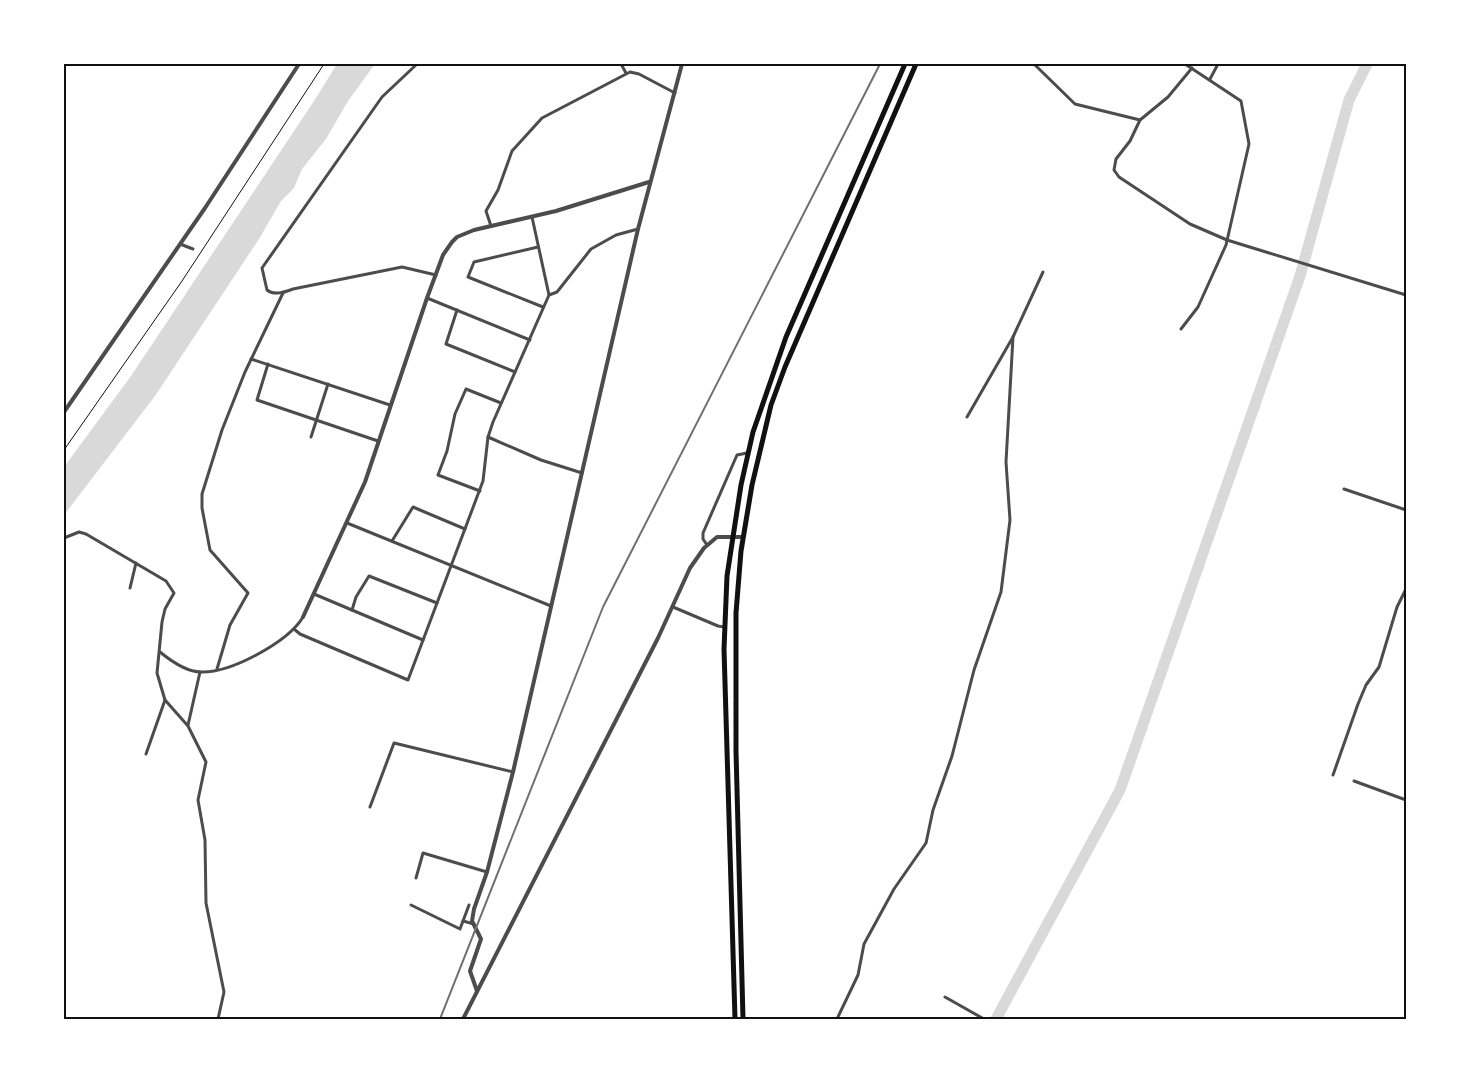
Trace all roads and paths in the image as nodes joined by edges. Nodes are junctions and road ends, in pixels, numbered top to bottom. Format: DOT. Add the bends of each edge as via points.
graph roads {
  1 [pos="298,64"];
  2 [pos="324,64"];
  3 [pos="417,64"];
  4 [pos="621,64"];
  5 [pos="682,64"];
  6 [pos="905,64"];
  7 [pos="916,64"];
  8 [pos="1034,64"];
  9 [pos="1185,64"];
  10 [pos="1218,64"];
  11 [pos="1192,68"];
  12 [pos="626,73"];
  13 [pos="1210,79"];
  14 [pos="675,93"];
  15 [pos="1140,120"];
  16 [pos="649,182"];
  17 [pos="532,217"];
  18 [pos="491,226"];
  19 [pos="638,229"];
  20 [pos="1227,240"];
  21 [pos="180,243"];
  22 [pos="538,247"];
  23 [pos="194,249"];
  24 [pos="1043,272"];
  25 [pos="436,275"];
  26 [pos="283,293"];
  27 [pos="549,295"];
  28 [pos="1406,295"];
  29 [pos="428,298"];
  30 [pos="543,307"];
  31 [pos="457,310"];
  32 [pos="1181,329"];
  33 [pos="1013,337"];
  34 [pos="530,340"];
  35 [pos="251,359"];
  36 [pos="268,364"];
  37 [pos="515,372"];
  38 [pos="328,384"];
  39 [pos="501,403"];
  40 [pos="390,405"];
  41 [pos="64,412"];
  42 [pos="967,417"];
  43 [pos="316,420"];
  44 [pos="310,437"];
  45 [pos="488,437"];
  46 [pos="378,441"];
  47 [pos="64,450"];
  48 [pos="747,453"];
  49 [pos="582,473"];
  50 [pos="1344,489"];
  51 [pos="480,491"];
  52 [pos="1406,510"];
  53 [pos="347,523"];
  54 [pos="465,529"];
  55 [pos="732,536"];
  56 [pos="743,537"];
  57 [pos="64,538"];
  58 [pos="392,541"];
  59 [pos="707,545"];
  60 [pos="136,563"];
  61 [pos="451,566"];
  62 [pos="130,588"];
  63 [pos="1406,589"];
  64 [pos="314,594"];
  65 [pos="437,603"];
  66 [pos="551,606"];
  67 [pos="673,607"];
  68 [pos="352,610"];
  69 [pos="303,616"];
  70 [pos="724,627"];
  71 [pos="294,628"];
  72 [pos="423,640"];
  73 [pos="160,652"];
  74 [pos="217,669"];
  75 [pos="200,672"];
  76 [pos="165,700"];
  77 [pos="188,726"];
  78 [pos="146,754"];
  79 [pos="513,772"];
  80 [pos="1334,774"];
  81 [pos="1354,781"];
  82 [pos="1406,800"];
  83 [pos="370,807"];
  84 [pos="487,872"];
  85 [pos="416,878"];
  86 [pos="411,904"];
  87 [pos="469,905"];
  88 [pos="463,921"];
  89 [pos="474,924"];
  90 [pos="477,991"];
  91 [pos="945,997"];
  92 [pos="218,1019"];
  93 [pos="463,1019"];
  94 [pos="735,1019"];
  95 [pos="743,1019"];
  96 [pos="837,1019"];
  97 [pos="984,1019"];
  1 -- 21 [label="street" via="242,154"];
  2 -- 47 [label="path" via="204,249"];
  3 -- 26 [label="street" via="382,97 262,268 268,292"];
  4 -- 12 [label="street"];
  5 -- 14 [label="street"];
  6 -- 48 [label="highway" via="786,337"];
  7 -- 56 [label="highway" via="785,367 759,453"];
  8 -- 15 [label="street" via="1076,104"];
  9 -- 11 [label="street"];
  10 -- 13 [label="street"];
  11 -- 13 [label="street"];
  11 -- 15 [label="street" via="1168,98"];
  12 -- 14 [label="street" via="639,74"];
  12 -- 18 [label="street" via="551,111 512,151 498,190 486,211"];
  13 -- 20 [label="street" via="1241,101 1248,144"];
  14 -- 16 [label="street"];
  15 -- 20 [label="street" via="1116,159 1114,170 1128,185 1190,224"];
  16 -- 17 [label="street"];
  16 -- 19 [label="street"];
  17 -- 18 [label="street"];
  17 -- 22 [label="street"];
  18 -- 25 [label="street" via="457,236 446,249"];
  19 -- 27 [label="street" via="616,234 597,245 557,292"];
  19 -- 49 [label="street"];
  20 -- 28 [label="street"];
  20 -- 32 [label="street" via="1198,306"];
  21 -- 23 [label="street"];
  21 -- 41 [label="street"];
  22 -- 27 [label="street"];
  22 -- 30 [label="street" via="474,262 468,277"];
  24 -- 33 [label="street"];
  25 -- 26 [label="street" via="413,268 387,269"];
  25 -- 29 [label="street"];
  26 -- 35 [label="street"];
  27 -- 30 [label="street"];
  29 -- 31 [label="street"];
  29 -- 40 [label="street"];
  30 -- 34 [label="street"];
  31 -- 34 [label="street"];
  31 -- 37 [label="street" via="446,344"];
  33 -- 42 [label="street"];
  33 -- 96 [label="street" via="1006,462 1010,520 1000,592 974,670 926,843 894,889 864,944 858,975"];
  34 -- 37 [label="street"];
  35 -- 36 [label="street"];
  35 -- 74 [label="street" via="222,430 202,494 210,550 248,593 230,625"];
  36 -- 38 [label="street"];
  36 -- 43 [label="street" via="257,400"];
  37 -- 39 [label="street"];
  38 -- 40 [label="street"];
  38 -- 43 [label="street"];
  39 -- 45 [label="street"];
  39 -- 51 [label="street" via="466,389 455,414 438,475"];
  40 -- 46 [label="street"];
  43 -- 44 [label="street"];
  43 -- 46 [label="street"];
  45 -- 49 [label="street" via="541,460"];
  45 -- 51 [label="street"];
  46 -- 53 [label="street"];
  48 -- 55 [label="highway"];
  48 -- 59 [label="street" via="737,455 703,533"];
  49 -- 66 [label="street"];
  50 -- 52 [label="street"];
  51 -- 54 [label="street"];
  53 -- 58 [label="street"];
  53 -- 64 [label="street"];
  54 -- 58 [label="street" via="413,507"];
  54 -- 61 [label="street"];
  55 -- 56 [label="street"];
  55 -- 59 [label="street" via="717,537"];
  55 -- 70 [label="highway"];
  56 -- 95 [label="highway" via="735,671"];
  57 -- 60 [label="street" via="79,532 86,534"];
  58 -- 61 [label="street"];
  59 -- 67 [label="street" via="690,568"];
  60 -- 62 [label="street"];
  60 -- 73 [label="street" via="166,581 174,593 165,609"];
  61 -- 65 [label="street"];
  61 -- 66 [label="street"];
  63 -- 80 [label="street" via="1397,607 1379,667 1358,704"];
  64 -- 68 [label="street"];
  64 -- 69 [label="street"];
  65 -- 68 [label="street" via="369,576"];
  65 -- 72 [label="street"];
  66 -- 79 [label="street"];
  67 -- 70 [label="street"];
  67 -- 90 [label="street"];
  68 -- 72 [label="street"];
  69 -- 71 [label="street"];
  70 -- 94 [label="highway"];
  71 -- 72 [label="street" via="300,634 408,680"];
  71 -- 74 [label="street" via="249,661"];
  73 -- 75 [label="street" via="190,670"];
  73 -- 76 [label="street" via="157,673"];
  74 -- 75 [label="street"];
  75 -- 77 [label="street"];
  76 -- 77 [label="street"];
  76 -- 78 [label="street"];
  77 -- 92 [label="street" via="206,762 198,800 205,840 206,903 224,992"];
  79 -- 83 [label="street" via="394,743"];
  79 -- 84 [label="street"];
  81 -- 82 [label="street"];
  84 -- 85 [label="street" via="423,852"];
  84 -- 89 [label="street" via="474,909"];
  86 -- 88 [label="street" via="460,929"];
  87 -- 88 [label="street"];
  88 -- 89 [label="street"];
  89 -- 90 [label="street" via="481,939 470,971"];
  90 -- 93 [label="street"];
  91 -- 97 [label="street"];
}
